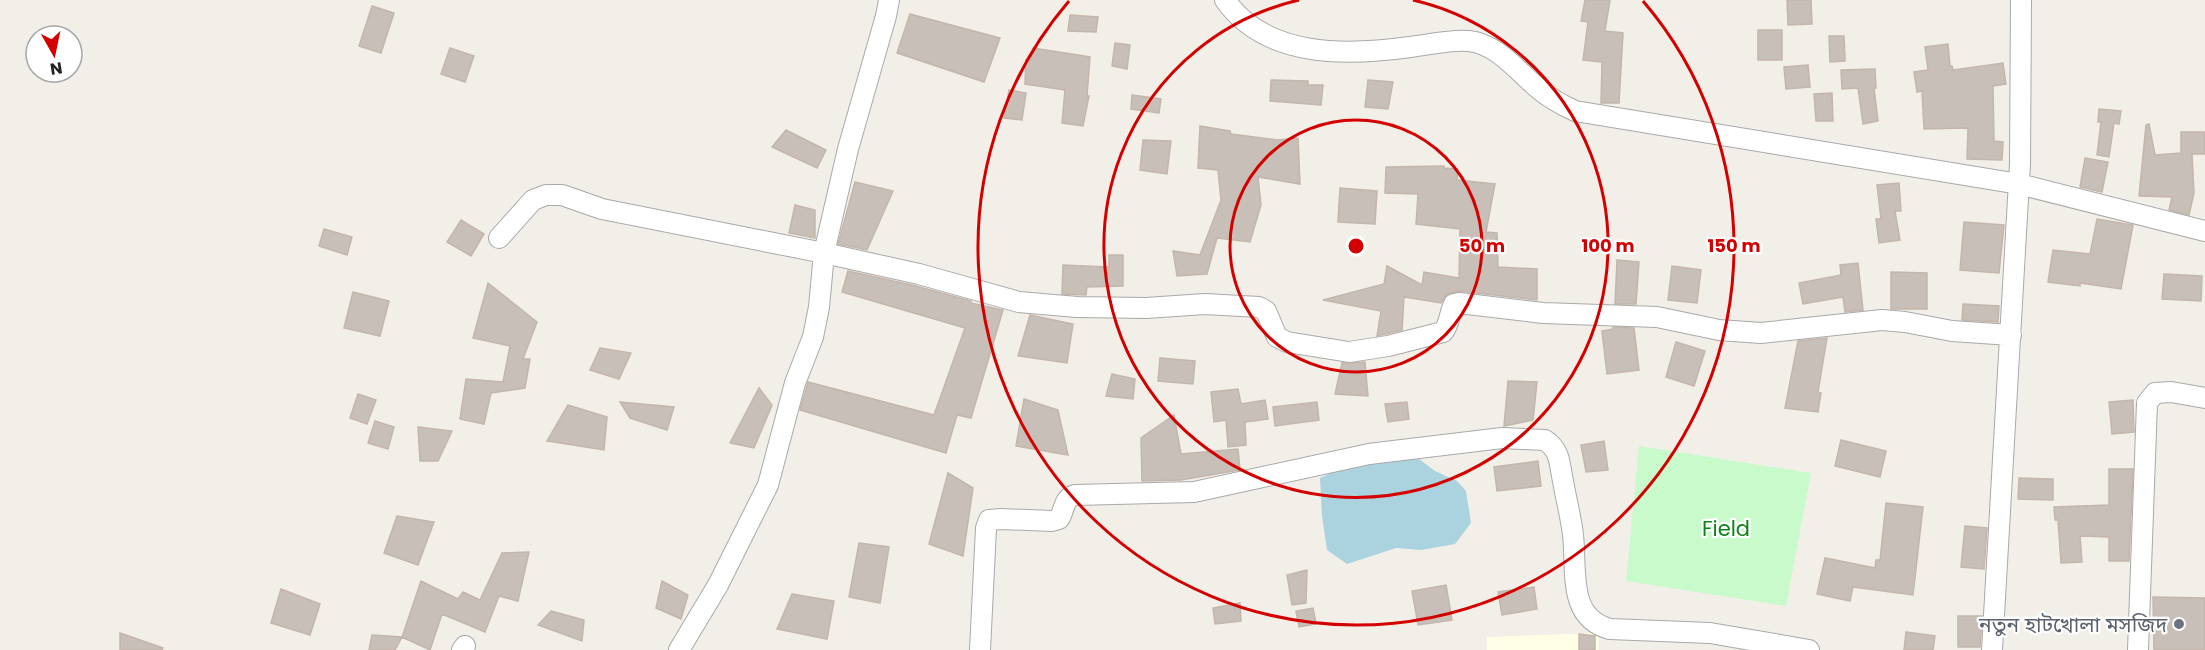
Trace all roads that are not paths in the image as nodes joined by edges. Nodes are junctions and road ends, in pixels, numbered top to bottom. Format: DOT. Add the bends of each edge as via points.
graph roads {
  1 [pos="889,0"];
  2 [pos="1225,0"];
  3 [pos="2021,0"];
  4 [pos="2019,184"];
  5 [pos="2205,231"];
  6 [pos="499,238"];
  7 [pos="824,253"];
  8 [pos="2011,335"];
  9 [pos="2205,398"];
  10 [pos="679,650"];
  11 [pos="980,650"];
  12 [pos="1809,650"];
  13 [pos="1992,650"];
  14 [pos="2138,650"];
  1 -- 7 [label="street"];
  2 -- 4 [label="street" via="1263,35 1290,46 1359,53 1470,41 1487,47 1558,104 1575,111"];
  3 -- 4 [label="street"];
  4 -- 5 [label="street"];
  4 -- 8 [label="street"];
  6 -- 7 [label="street" via="533,200 562,195 602,209"];
  7 -- 8 [label="street" via="1019,302 1077,307 1259,307 1266,311 1277,337 1287,342 1349,352 1443,332 1454,304 1459,303 1543,313 1657,317 1719,330 1761,333 1882,321"];
  7 -- 10 [label="street" via="813,337 795,383 768,485 718,585"];
  8 -- 13 [label="street"];
  9 -- 14 [label="street" via="2162,392 2155,393 2147,403"];
  11 -- 12 [label="street" via="989,520 1059,519 1066,500 1075,495 1194,492 1369,454 1502,438 1545,440 1557,452 1573,532 1575,587 1583,611 1598,626 1710,633"];
}
